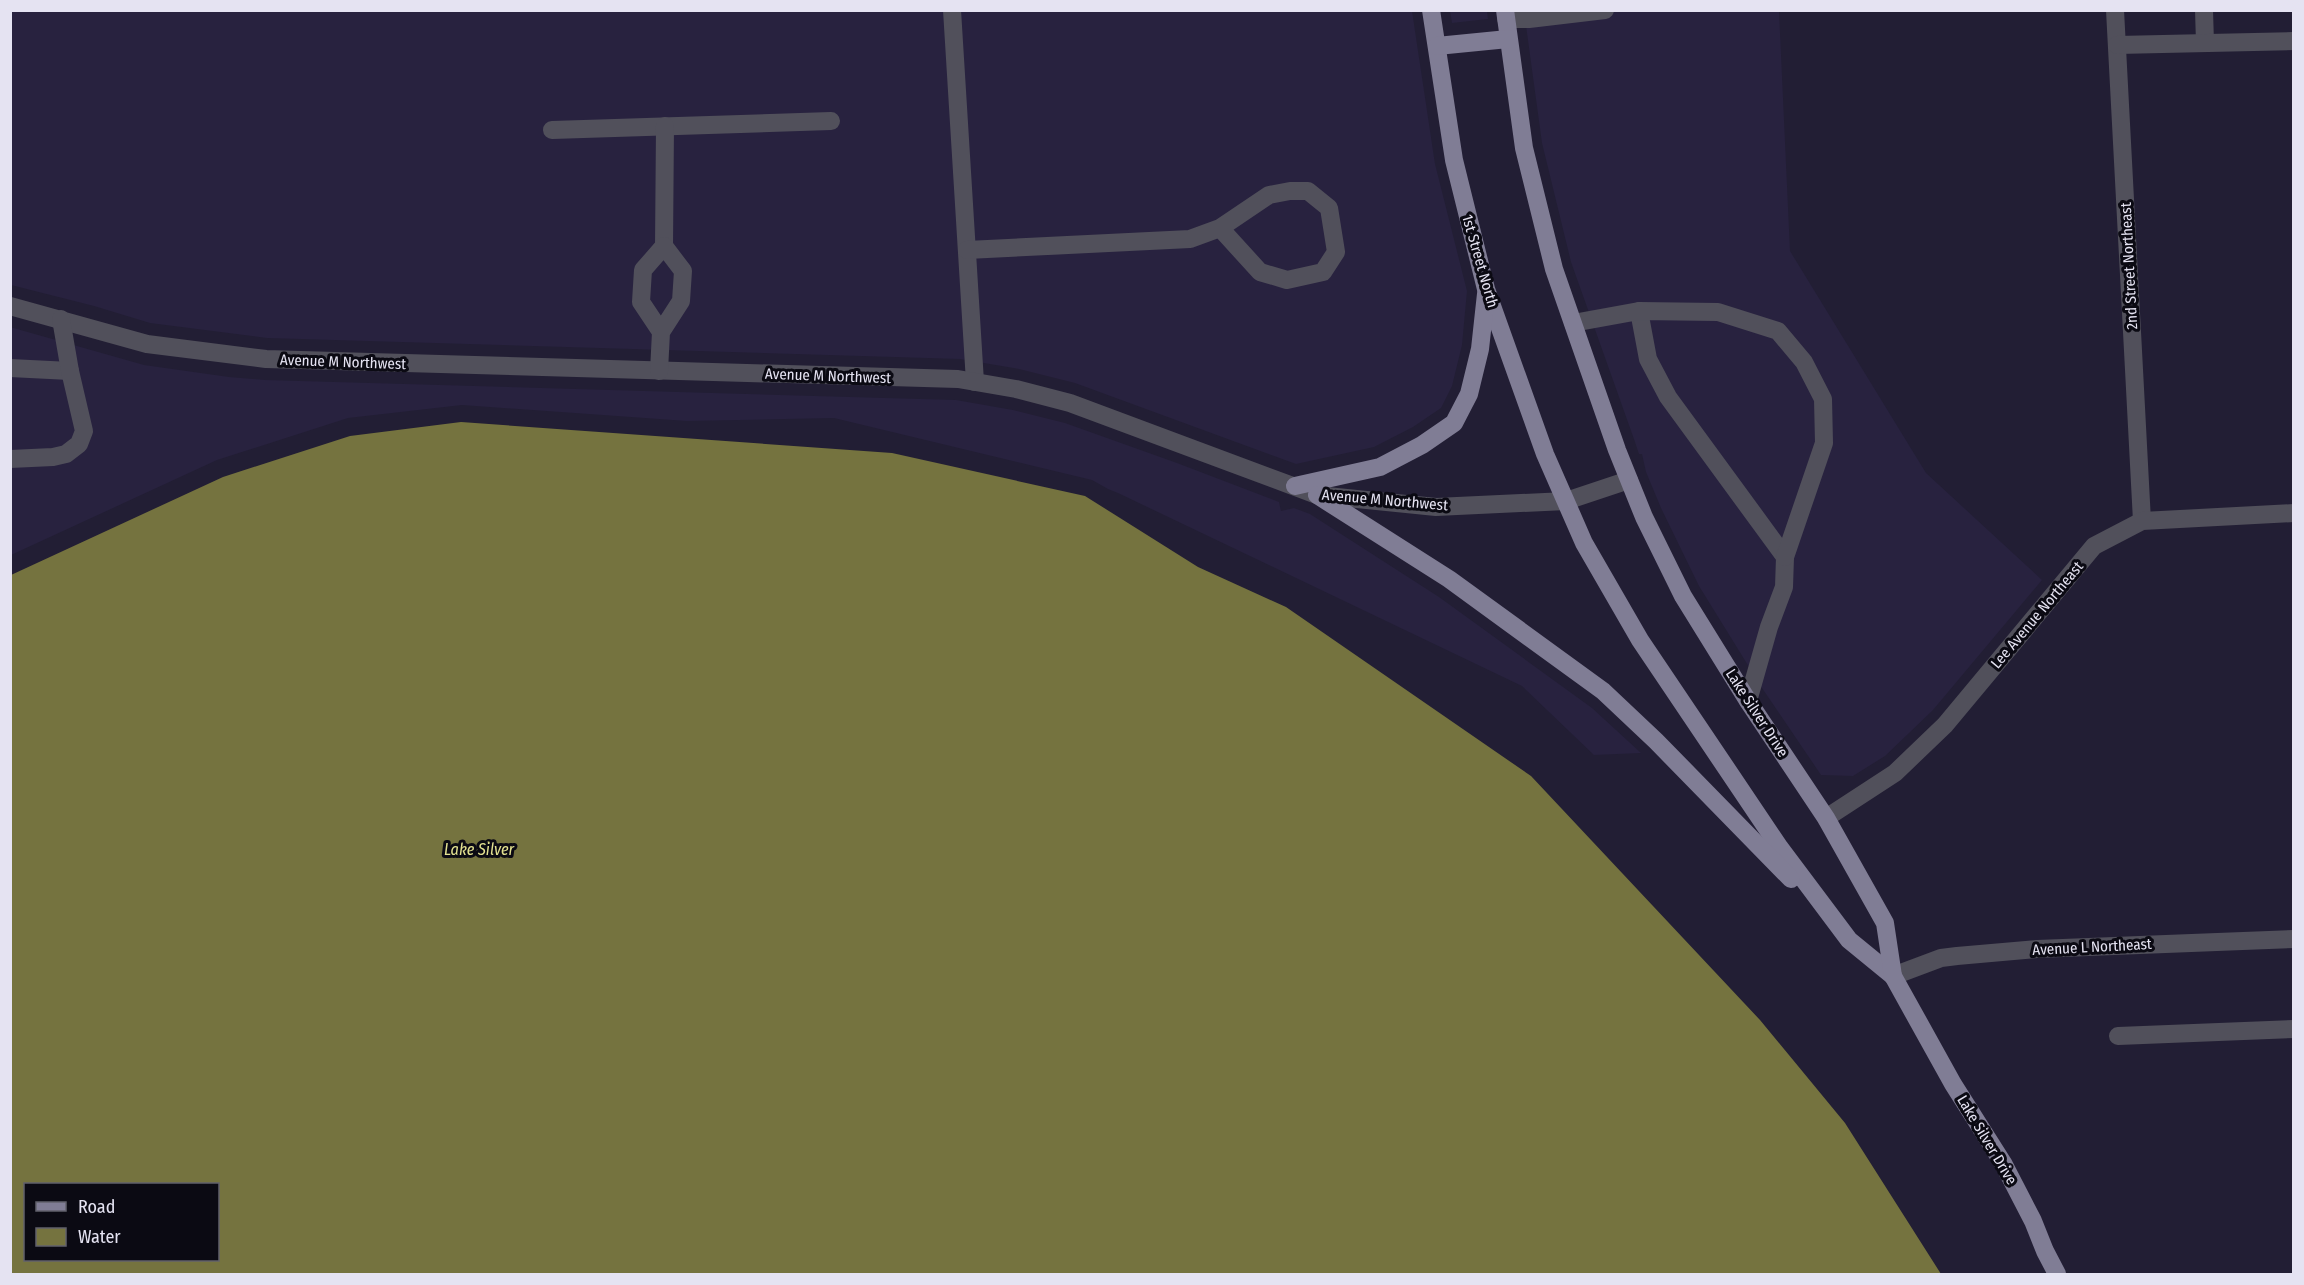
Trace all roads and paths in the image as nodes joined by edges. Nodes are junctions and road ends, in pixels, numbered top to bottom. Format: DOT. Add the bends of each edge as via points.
graph roads {
  1 [pos="952,10"];
  2 [pos="1431,10"];
  3 [pos="1605,10"];
  4 [pos="2115,10"];
  5 [pos="2204,10"];
  6 [pos="1506,15"];
  7 [pos="1508,39"];
  8 [pos="2294,41"];
  9 [pos="2205,43"];
  10 [pos="2117,45"];
  11 [pos="1437,46"];
  12 [pos="831,121"];
  13 [pos="665,126"];
  14 [pos="552,130"];
  15 [pos="1220,228"];
  16 [pos="664,246"];
  17 [pos="967,250"];
  18 [pos="1486,289"];
  19 [pos="10,306"];
  20 [pos="1639,311"];
  21 [pos="61,319"];
  22 [pos="1573,323"];
  23 [pos="662,332"];
  24 [pos="10,368"];
  25 [pos="69,371"];
  26 [pos="659,371"];
  27 [pos="975,382"];
  28 [pos="10,459"];
  29 [pos="1629,480"];
  30 [pos="1295,486"];
  31 [pos="1317,495"];
  32 [pos="1566,501"];
  33 [pos="2294,513"];
  34 [pos="2142,521"];
  35 [pos="1785,557"];
  36 [pos="1748,700"];
  37 [pos="1826,818"];
  38 [pos="2294,939"];
  39 [pos="1849,940"];
  40 [pos="1893,976"];
  41 [pos="2294,1029"];
  42 [pos="2118,1036"];
  43 [pos="2057,1275"];
  1 -- 17 [label="street"];
  2 -- 11 [label="main road, 1st Street North"];
  3 -- 6 [label="street" via="1529,19"];
  4 -- 10 [label="street, 2nd Street Northeast"];
  5 -- 9 [label="street"];
  6 -- 7 [label="main road"];
  7 -- 11 [label="main road"];
  7 -- 22 [label="main road" via="1524,148 1554,269"];
  8 -- 9 [label="street"];
  9 -- 10 [label="street"];
  10 -- 34 [label="street, 2nd Street Northeast"];
  11 -- 18 [label="main road, 1st Street North" via="1454,160"];
  12 -- 13 [label="street"];
  13 -- 14 [label="street"];
  13 -- 16 [label="street"];
  15 -- 15 [label="street" via="1269,195 1308,191 1329,208 1336,252 1323,272 1287,280 1260,272"];
  15 -- 17 [label="street" via="1190,239"];
  16 -- 23 [label="street" via="683,271 681,301"];
  16 -- 23 [label="street" via="643,270 641,302"];
  17 -- 27 [label="street"];
  18 -- 30 [label="main road" via="1477,361 1469,394 1454,423 1380,467"];
  18 -- 32 [label="main road, 1st Street North" via="1545,454"];
  19 -- 21 [label="street, Avenue M Northwest"];
  20 -- 22 [label="street"];
  20 -- 35 [label="street" via="1648,360 1668,397"];
  20 -- 35 [label="street" via="1718,312 1778,330 1803,362 1823,399 1824,443"];
  21 -- 25 [label="street"];
  21 -- 26 [label="street, Avenue M Northwest" via="147,344 243,357"];
  22 -- 29 [label="main road, Lake Silver Drive"];
  23 -- 26 [label="street"];
  24 -- 25 [label="street"];
  25 -- 28 [label="street" via="84,431 79,444 66,454 53,457"];
  26 -- 27 [label="street, Avenue M Northwest"];
  27 -- 30 [label="street, Avenue M Northwest" via="1070,403"];
  29 -- 32 [label="street, Avenue M Northwest"];
  29 -- 36 [label="main road, Lake Silver Drive" via="1683,597"];
  30 -- 31 [label="street, Avenue M Northwest"];
  31 -- 32 [label="street, Avenue M Northwest" via="1436,507"];
  31 -- 39 [label="main road" via="1449,579 1603,691 1731,816"];
  32 -- 39 [label="main road, Lake Silver Drive" via="1584,543 1640,640 1780,848"];
  33 -- 34 [label="street, Lee Avenue Northeast"];
  34 -- 37 [label="street, Lee Avenue Northeast" via="2094,546 1946,725 1895,773"];
  35 -- 36 [label="street" via="1784,587"];
  36 -- 37 [label="main road, Lake Silver Drive"];
  37 -- 40 [label="main road, Lake Silver Drive" via="1885,923"];
  38 -- 40 [label="street, Avenue L Northeast" via="1957,956"];
  39 -- 40 [label="main road, Lake Silver Drive"];
  40 -- 43 [label="main road, Lake Silver Drive" via="1953,1084 2003,1163"];
  41 -- 42 [label="street"];
}
